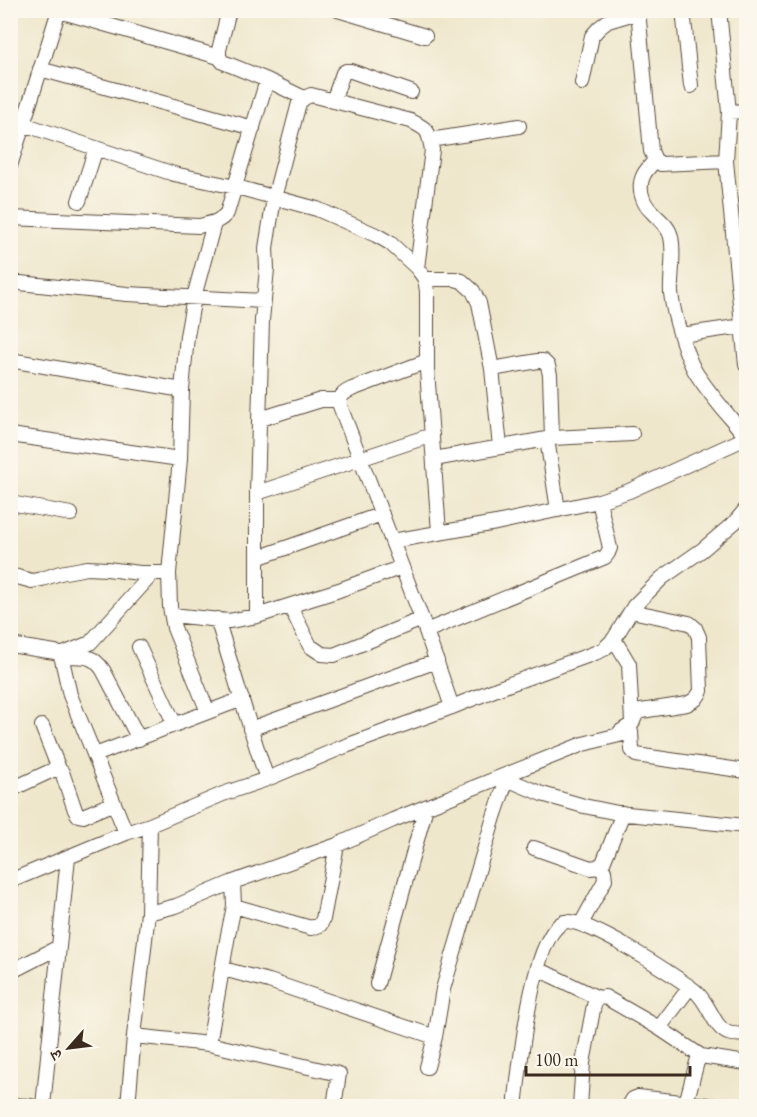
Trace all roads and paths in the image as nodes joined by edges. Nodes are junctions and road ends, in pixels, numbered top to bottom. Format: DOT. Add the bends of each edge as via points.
graph roads {
  1 [pos="229,10"];
  2 [pos="338,10"];
  3 [pos="683,10"];
  4 [pos="719,10"];
  5 [pos="59,11"];
  6 [pos="638,11"];
  7 [pos="366,15"];
  8 [pos="425,36"];
  9 [pos="219,57"];
  10 [pos="40,69"];
  11 [pos="267,80"];
  12 [pos="582,83"];
  13 [pos="691,86"];
  14 [pos="411,92"];
  15 [pos="304,98"];
  16 [pos="333,101"];
  17 [pos="747,111"];
  18 [pos="729,112"];
  19 [pos="23,124"];
  20 [pos="519,126"];
  21 [pos="253,128"];
  22 [pos="430,140"];
  23 [pos="96,148"];
  24 [pos="655,160"];
  25 [pos="726,161"];
  26 [pos="10,166"];
  27 [pos="235,187"];
  28 [pos="274,198"];
  29 [pos="79,201"];
  30 [pos="10,218"];
  31 [pos="214,223"];
  32 [pos="417,267"];
  33 [pos="425,279"];
  34 [pos="10,282"];
  35 [pos="194,297"];
  36 [pos="264,301"];
  37 [pos="681,334"];
  38 [pos="744,334"];
  39 [pos="10,360"];
  40 [pos="427,361"];
  41 [pos="747,366"];
  42 [pos="492,369"];
  43 [pos="182,390"];
  44 [pos="339,400"];
  45 [pos="260,419"];
  46 [pos="632,434"];
  47 [pos="10,435"];
  48 [pos="432,435"];
  49 [pos="549,438"];
  50 [pos="747,438"];
  51 [pos="500,447"];
  52 [pos="180,459"];
  53 [pos="360,459"];
  54 [pos="434,459"];
  55 [pos="257,493"];
  56 [pos="599,501"];
  57 [pos="10,503"];
  58 [pos="747,509"];
  59 [pos="558,510"];
  60 [pos="70,514"];
  61 [pos="381,514"];
  62 [pos="439,532"];
  63 [pos="392,541"];
  64 [pos="257,558"];
  65 [pos="402,567"];
  66 [pos="153,573"];
  67 [pos="169,573"];
  68 [pos="10,575"];
  69 [pos="290,606"];
  70 [pos="631,611"];
  71 [pos="172,615"];
  72 [pos="257,616"];
  73 [pos="217,619"];
  74 [pos="424,625"];
  75 [pos="614,639"];
  76 [pos="10,645"];
  77 [pos="139,647"];
  78 [pos="61,655"];
  79 [pos="436,661"];
  80 [pos="242,699"];
  81 [pos="452,707"];
  82 [pos="208,712"];
  83 [pos="632,724"];
  84 [pos="175,725"];
  85 [pos="42,726"];
  86 [pos="250,729"];
  87 [pos="616,735"];
  88 [pos="139,739"];
  89 [pos="95,755"];
  90 [pos="59,770"];
  91 [pos="747,771"];
  92 [pos="504,778"];
  93 [pos="267,779"];
  94 [pos="10,790"];
  95 [pos="114,803"];
  96 [pos="426,807"];
  97 [pos="623,813"];
  98 [pos="150,825"];
  99 [pos="747,826"];
  100 [pos="126,833"];
  101 [pos="337,845"];
  102 [pos="534,848"];
  103 [pos="68,856"];
  104 [pos="597,867"];
  105 [pos="10,881"];
  106 [pos="233,882"];
  107 [pos="234,906"];
  108 [pos="148,913"];
  109 [pos="581,924"];
  110 [pos="59,947"];
  111 [pos="223,969"];
  112 [pos="538,969"];
  113 [pos="10,972"];
  114 [pos="377,984"];
  115 [pos="690,987"];
  116 [pos="598,998"];
  117 [pos="659,1028"];
  118 [pos="747,1035"];
  119 [pos="134,1036"];
  120 [pos="435,1037"];
  121 [pos="209,1044"];
  122 [pos="701,1056"];
  123 [pos="747,1063"];
  124 [pos="427,1067"];
  125 [pos="686,1103"];
  126 [pos="10,1105"];
  127 [pos="31,1107"];
  128 [pos="43,1107"];
  129 [pos="128,1107"];
  130 [pos="334,1107"];
  131 [pos="516,1107"];
  132 [pos="580,1107"];
  133 [pos="629,1107"];
  134 [pos="715,1107"];
  1 -- 9 [label="street"];
  2 -- 7 [label="street"];
  3 -- 13 [label="street"];
  4 -- 18 [label="street"];
  5 -- 9 [label="street"];
  5 -- 10 [label="street"];
  6 -- 12 [label="street" via="608,21 592,36"];
  6 -- 24 [label="street"];
  7 -- 8 [label="street"];
  9 -- 11 [label="street" via="222,62"];
  10 -- 19 [label="street"];
  10 -- 21 [label="street"];
  11 -- 15 [label="street"];
  11 -- 21 [label="street"];
  14 -- 16 [label="street" via="346,71"];
  15 -- 16 [label="street" via="311,95"];
  15 -- 28 [label="street" via="299,103"];
  16 -- 22 [label="street" via="411,121 425,128"];
  17 -- 18 [label="street"];
  18 -- 25 [label="street"];
  19 -- 23 [label="street"];
  19 -- 26 [label="street"];
  20 -- 22 [label="street"];
  21 -- 27 [label="street"];
  22 -- 32 [label="street" via="432,150"];
  23 -- 27 [label="street" via="174,174"];
  23 -- 29 [label="street"];
  24 -- 25 [label="street" via="661,164"];
  24 -- 37 [label="street" via="644,174 642,195 645,205 663,222 671,237 671,293"];
  25 -- 38 [label="street"];
  27 -- 28 [label="street"];
  27 -- 31 [label="street" via="227,213"];
  28 -- 32 [label="street" via="317,209 376,235"];
  28 -- 36 [label="street" via="266,248"];
  30 -- 31 [label="street"];
  31 -- 35 [label="street"];
  32 -- 33 [label="street"];
  33 -- 40 [label="street"];
  33 -- 42 [label="street" via="455,279 472,291 479,303"];
  34 -- 35 [label="street"];
  35 -- 36 [label="street"];
  35 -- 43 [label="street"];
  36 -- 45 [label="street"];
  37 -- 38 [label="street"];
  37 -- 50 [label="street" via="696,374"];
  38 -- 41 [label="street"];
  39 -- 43 [label="street"];
  40 -- 44 [label="street" via="352,389"];
  40 -- 48 [label="street"];
  42 -- 49 [label="street" via="538,361 548,366"];
  42 -- 51 [label="street"];
  43 -- 52 [label="street"];
  44 -- 45 [label="street" via="321,400"];
  44 -- 53 [label="street"];
  45 -- 55 [label="street"];
  46 -- 49 [label="street"];
  47 -- 52 [label="street"];
  48 -- 53 [label="street"];
  48 -- 54 [label="street"];
  49 -- 51 [label="street"];
  49 -- 59 [label="street"];
  50 -- 56 [label="street"];
  51 -- 54 [label="street"];
  52 -- 67 [label="street"];
  53 -- 55 [label="street"];
  53 -- 61 [label="street"];
  54 -- 62 [label="street"];
  55 -- 64 [label="street"];
  56 -- 59 [label="street"];
  56 -- 74 [label="street" via="610,548 605,557"];
  57 -- 60 [label="street"];
  58 -- 70 [label="street" via="702,550 662,578"];
  59 -- 62 [label="street"];
  61 -- 63 [label="street"];
  61 -- 64 [label="street"];
  62 -- 63 [label="street"];
  63 -- 65 [label="street"];
  64 -- 72 [label="street"];
  65 -- 69 [label="street"];
  65 -- 74 [label="street"];
  66 -- 67 [label="street"];
  66 -- 68 [label="street" via="87,568 32,581"];
  66 -- 78 [label="street" via="90,643"];
  67 -- 71 [label="street"];
  69 -- 72 [label="street"];
  69 -- 74 [label="street" via="310,646 322,654 334,655"];
  70 -- 75 [label="street"];
  70 -- 83 [label="street" via="689,623 695,628 699,637 701,691 687,704 641,711"];
  71 -- 73 [label="street"];
  71 -- 82 [label="street"];
  72 -- 73 [label="street"];
  73 -- 80 [label="street"];
  74 -- 79 [label="street"];
  75 -- 81 [label="street" via="595,653"];
  75 -- 83 [label="street" via="629,664"];
  76 -- 78 [label="street"];
  77 -- 84 [label="street"];
  78 -- 88 [label="street" via="97,662"];
  78 -- 89 [label="street" via="70,695"];
  79 -- 81 [label="street"];
  79 -- 86 [label="street"];
  80 -- 82 [label="street"];
  80 -- 86 [label="street"];
  81 -- 93 [label="street"];
  82 -- 84 [label="street"];
  83 -- 87 [label="street"];
  84 -- 88 [label="street"];
  85 -- 90 [label="street"];
  86 -- 93 [label="street"];
  87 -- 91 [label="street" via="631,732 636,755"];
  87 -- 92 [label="street" via="583,744"];
  88 -- 89 [label="street"];
  89 -- 95 [label="street"];
  90 -- 94 [label="street"];
  90 -- 95 [label="street" via="78,815"];
  92 -- 96 [label="street"];
  92 -- 97 [label="street" via="542,794"];
  92 -- 120 [label="street" via="443,989"];
  93 -- 98 [label="street"];
  95 -- 100 [label="street"];
  96 -- 101 [label="street"];
  96 -- 114 [label="street"];
  97 -- 99 [label="street"];
  97 -- 104 [label="street" via="603,863"];
  98 -- 100 [label="street"];
  98 -- 108 [label="street"];
  100 -- 103 [label="street"];
  101 -- 106 [label="street"];
  101 -- 107 [label="street" via="320,925 311,928"];
  102 -- 104 [label="street"];
  103 -- 105 [label="street"];
  103 -- 110 [label="street"];
  104 -- 109 [label="street" via="604,871 605,880"];
  106 -- 107 [label="street"];
  106 -- 108 [label="street" via="176,906"];
  107 -- 111 [label="street"];
  108 -- 119 [label="street"];
  109 -- 112 [label="street" via="569,921 557,927 550,935"];
  109 -- 115 [label="street" via="643,955"];
  110 -- 113 [label="street"];
  110 -- 128 [label="street"];
  111 -- 120 [label="street"];
  111 -- 121 [label="street"];
  112 -- 116 [label="street"];
  112 -- 131 [label="street" via="526,1017"];
  115 -- 117 [label="street"];
  115 -- 118 [label="street" via="706,1003 719,1026 728,1033"];
  116 -- 117 [label="street" via="605,997"];
  116 -- 132 [label="street" via="592,1010 583,1063"];
  117 -- 122 [label="street"];
  119 -- 121 [label="street"];
  119 -- 129 [label="street"];
  120 -- 124 [label="street"];
  121 -- 130 [label="street" via="339,1074"];
  122 -- 123 [label="street"];
  122 -- 125 [label="street"];
  125 -- 133 [label="street" via="638,1097"];
  125 -- 134 [label="street"];
  126 -- 127 [label="street"];
}
